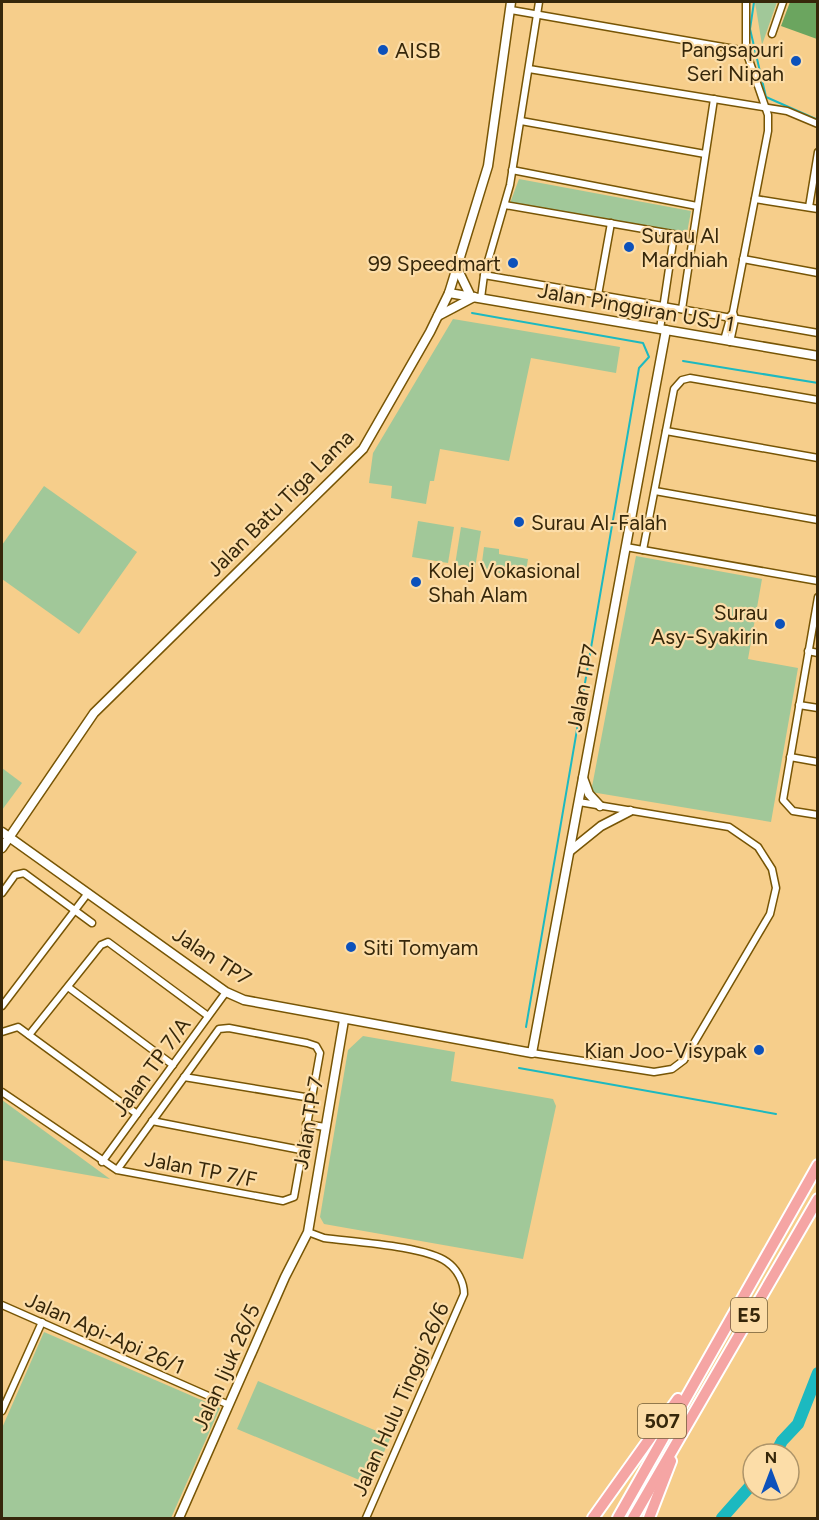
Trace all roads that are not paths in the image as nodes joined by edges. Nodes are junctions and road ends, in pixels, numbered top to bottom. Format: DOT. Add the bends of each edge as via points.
graph roads {
  1 [pos="539,2"];
  2 [pos="746,2"];
  3 [pos="783,2"];
  4 [pos="511,6"];
  5 [pos="537,14"];
  6 [pos="772,34"];
  7 [pos="746,51"];
  8 [pos="529,69"];
  9 [pos="714,99"];
  10 [pos="764,108"];
  11 [pos="521,121"];
  12 [pos="818,124"];
  13 [pos="818,152"];
  14 [pos="705,154"];
  15 [pos="512,170"];
  16 [pos="755,199"];
  17 [pos="506,204"];
  18 [pos="698,206"];
  19 [pos="809,207"];
  20 [pos="818,209"];
  21 [pos="611,223"];
  22 [pos="674,235"];
  23 [pos="684,236"];
  24 [pos="743,259"];
  25 [pos="457,267"];
  26 [pos="818,273"];
  27 [pos="484,275"];
  28 [pos="449,293"];
  29 [pos="598,295"];
  30 [pos="476,297"];
  31 [pos="663,306"];
  32 [pos="682,309"];
  33 [pos="438,316"];
  34 [pos="732,316"];
  35 [pos="663,330"];
  36 [pos="818,333"];
  37 [pos="727,341"];
  38 [pos="818,356"];
  39 [pos="818,400"];
  40 [pos="666,431"];
  41 [pos="818,458"];
  42 [pos="655,491"];
  43 [pos="818,520"];
  44 [pos="626,547"];
  45 [pos="644,550"];
  46 [pos="818,581"];
  47 [pos="817,598"];
  48 [pos="808,651"];
  49 [pos="818,652"];
  50 [pos="799,705"];
  51 [pos="818,708"];
  52 [pos="790,757"];
  53 [pos="818,762"];
  54 [pos="583,778"];
  55 [pos="579,802"];
  56 [pos="600,806"];
  57 [pos="630,811"];
  58 [pos="818,815"];
  59 [pos="2,832"];
  60 [pos="10,837"];
  61 [pos="2,848"];
  62 [pos="570,851"];
  63 [pos="2,893"];
  64 [pos="88,893"];
  65 [pos="75,911"];
  66 [pos="93,924"];
  67 [pos="68,987"];
  68 [pos="226,992"];
  69 [pos="2,1006"];
  70 [pos="208,1016"];
  71 [pos="344,1020"];
  72 [pos="2,1032"];
  73 [pos="29,1035"];
  74 [pos="532,1053"];
  75 [pos="173,1065"];
  76 [pos="184,1077"];
  77 [pos="2,1092"];
  78 [pos="310,1098"];
  79 [pos="137,1114"];
  80 [pos="152,1121"];
  81 [pos="306,1124"];
  82 [pos="326,1127"];
  83 [pos="301,1150"];
  84 [pos="102,1162"];
  85 [pos="818,1165"];
  86 [pos="117,1170"];
  87 [pos="818,1198"];
  88 [pos="308,1232"];
  89 [pos="2,1305"];
  90 [pos="42,1322"];
  91 [pos="711,1352"];
  92 [pos="229,1405"];
  93 [pos="2,1412"];
  94 [pos="681,1432"];
  95 [pos="179,1518"];
  96 [pos="366,1518"];
  97 [pos="593,1518"];
  98 [pos="618,1518"];
  99 [pos="633,1518"];
  100 [pos="650,1518"];
  1 -- 5 [label="street"];
  2 -- 7 [label="street"];
  3 -- 6 [label="street"];
  4 -- 5 [label="street"];
  4 -- 25 [label="street, Jalan Batu Tiga Lama" via="488,166"];
  5 -- 7 [label="street"];
  5 -- 8 [label="street"];
  7 -- 10 [label="street"];
  8 -- 9 [label="street"];
  8 -- 11 [label="street"];
  9 -- 10 [label="street"];
  9 -- 14 [label="street"];
  10 -- 12 [label="street" via="787,111"];
  10 -- 16 [label="street" via="768,131"];
  11 -- 14 [label="street"];
  11 -- 15 [label="street"];
  13 -- 19 [label="street"];
  14 -- 18 [label="street"];
  15 -- 17 [label="street"];
  15 -- 18 [label="street"];
  16 -- 19 [label="street"];
  16 -- 24 [label="street"];
  17 -- 21 [label="street"];
  17 -- 27 [label="street"];
  18 -- 32 [label="street"];
  19 -- 20 [label="street"];
  21 -- 22 [label="street"];
  21 -- 29 [label="street"];
  22 -- 23 [label="street"];
  22 -- 31 [label="street"];
  24 -- 26 [label="street"];
  24 -- 34 [label="street"];
  25 -- 28 [label="street, Jalan Batu Tiga Lama"];
  25 -- 30 [label="street"];
  27 -- 29 [label="street"];
  27 -- 30 [label="street"];
  28 -- 30 [label="street, Jalan Pinggiran USJ 1"];
  28 -- 33 [label="street, Jalan Batu Tiga Lama"];
  29 -- 31 [label="street"];
  30 -- 33 [label="street"];
  30 -- 35 [label="street, Jalan Pinggiran USJ 1"];
  31 -- 32 [label="street"];
  31 -- 35 [label="street"];
  32 -- 34 [label="street"];
  33 -- 60 [label="street, Jalan Batu Tiga Lama" via="363,449 94,713"];
  34 -- 36 [label="street"];
  34 -- 37 [label="street"];
  35 -- 37 [label="street, Jalan Pinggiran USJ 1"];
  35 -- 44 [label="street, Jalan TP7"];
  37 -- 38 [label="street, Jalan Pinggiran USJ 1"];
  39 -- 40 [label="street" via="690,378 681,380 674,389"];
  40 -- 41 [label="street"];
  40 -- 42 [label="street"];
  42 -- 43 [label="street"];
  42 -- 45 [label="street"];
  44 -- 45 [label="street"];
  44 -- 54 [label="street, Jalan TP7"];
  45 -- 46 [label="street"];
  47 -- 48 [label="street"];
  48 -- 49 [label="street"];
  48 -- 50 [label="street"];
  50 -- 51 [label="street"];
  50 -- 52 [label="street"];
  52 -- 53 [label="street"];
  52 -- 58 [label="street" via="783,800 793,811"];
  54 -- 55 [label="street, Jalan TP7"];
  54 -- 56 [label="street" via="588,794"];
  55 -- 56 [label="street, Jalan TP7"];
  55 -- 62 [label="street, Jalan TP7"];
  56 -- 57 [label="street, Jalan TP7"];
  57 -- 62 [label="street" via="601,826"];
  57 -- 74 [label="street, Jalan TP7" via="729,828 758,847 772,869 776,888 770,914 684,1060 672,1069 654,1072"];
  59 -- 60 [label="street, Jalan TP7"];
  60 -- 61 [label="street, Jalan Batu Tiga Lama"];
  60 -- 64 [label="street, Jalan TP7"];
  62 -- 74 [label="street, Jalan TP7"];
  63 -- 65 [label="street" via="15,875 24,873"];
  64 -- 65 [label="street"];
  64 -- 68 [label="street, Jalan TP7"];
  65 -- 66 [label="street"];
  65 -- 69 [label="street"];
  67 -- 70 [label="street" via="101,945 108,942"];
  67 -- 73 [label="street"];
  67 -- 75 [label="street"];
  68 -- 70 [label="street, Jalan TP 7/A"];
  68 -- 71 [label="street, Jalan TP7" via="244,1000"];
  70 -- 75 [label="street, Jalan TP 7/A"];
  71 -- 74 [label="street, Jalan TP7"];
  71 -- 82 [label="street, Jalan TP 7"];
  72 -- 73 [label="street" via="18,1027"];
  73 -- 79 [label="street"];
  75 -- 79 [label="street, Jalan TP 7/A"];
  76 -- 78 [label="street"];
  76 -- 78 [label="street" via="219,1029 229,1028 316,1046 320,1053"];
  76 -- 80 [label="street"];
  77 -- 84 [label="street, Jalan TP 7/F"];
  78 -- 81 [label="street"];
  79 -- 84 [label="street, Jalan TP 7/A"];
  80 -- 83 [label="street"];
  80 -- 86 [label="street"];
  81 -- 82 [label="street"];
  81 -- 83 [label="street"];
  82 -- 88 [label="street, Jalan TP 7"];
  83 -- 86 [label="street, Jalan TP 7/F" via="294,1197 283,1202"];
  84 -- 86 [label="street, Jalan TP 7/F"];
  85 -- 91 [label="highway, E5"];
  87 -- 94 [label="highway, E5"];
  88 -- 92 [label="street, Jalan Ijuk 26/5"];
  88 -- 96 [label="street, Jalan Hulu Tinggi 26/6" via="435,1256 454,1268 464,1286 464,1294"];
  89 -- 90 [label="street, Jalan Api-Api 26/1"];
  90 -- 92 [label="street, Jalan Api-Api 26/1"];
  90 -- 93 [label="street"];
  91 -- 97 [label="highway, 507"];
  91 -- 98 [label="highway, E5"];
  92 -- 95 [label="street, Jalan Ijuk 26/5"];
  94 -- 99 [label="highway, E5"];
  94 -- 100 [label="highway, 507"];
}
